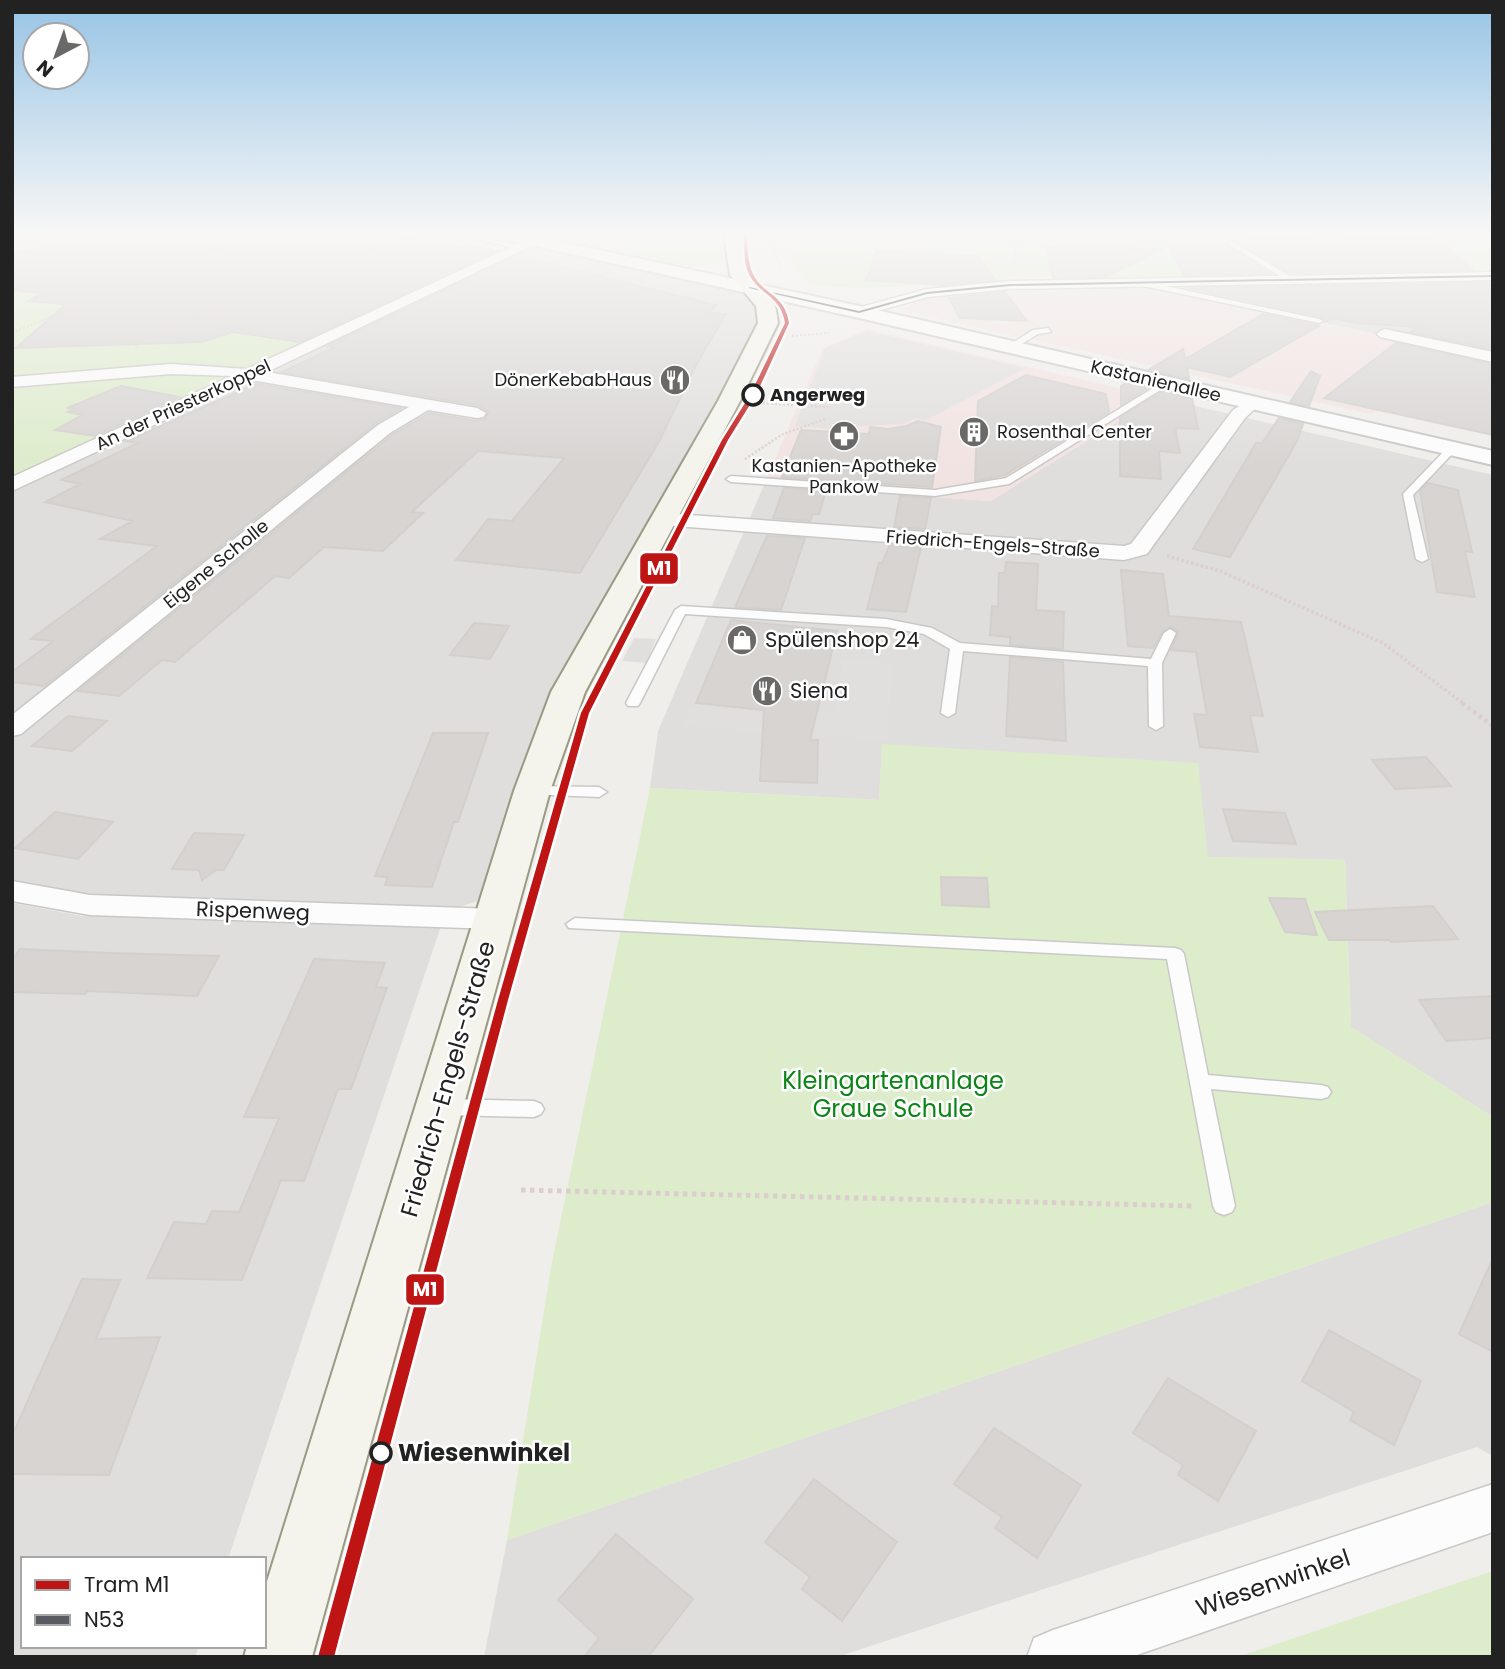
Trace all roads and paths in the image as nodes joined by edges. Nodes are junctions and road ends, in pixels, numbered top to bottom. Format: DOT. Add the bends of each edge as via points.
graph roads {
  1 [pos="62,312"];
  2 [pos="205,312"];
  3 [pos="381,312"];
  4 [pos="766,312"];
  5 [pos="859,312"];
  6 [pos="1277,312"];
  7 [pos="1319,321"];
  8 [pos="1048,330"];
  9 [pos="12,333"];
  10 [pos="1385,334"];
  11 [pos="1010,347"];
  12 [pos="1493,357"];
  13 [pos="248,375"];
  14 [pos="78,376"];
  15 [pos="12,382"];
  16 [pos="1166,384"];
  17 [pos="729,401"];
  18 [pos="1252,403"];
  19 [pos="424,405"];
  20 [pos="828,407"];
  21 [pos="478,413"];
  22 [pos="825,419"];
  23 [pos="1452,449"];
  24 [pos="1493,458"];
  25 [pos="744,459"];
  26 [pos="731,479"];
  27 [pos="12,485"];
  28 [pos="662,519"];
  29 [pos="1139,549"];
  30 [pos="1422,559"];
  31 [pos="1170,634"];
  32 [pos="957,647"];
  33 [pos="1155,663"];
  34 [pos="633,703"];
  35 [pos="948,713"];
  36 [pos="1156,726"];
  37 [pos="1493,726"];
  38 [pos="12,728"];
  39 [pos="532,790"];
  40 [pos="599,792"];
  41 [pos="12,891"];
  42 [pos="495,919"];
  43 [pos="575,924"];
  44 [pos="1198,1081"];
  45 [pos="1321,1092"];
  46 [pos="439,1107"];
  47 [pos="534,1109"];
  48 [pos="521,1190"];
  49 [pos="1224,1206"];
  50 [pos="1493,1508"];
  51 [pos="278,1657"];
  52 [pos="1053,1657"];
  1 -- 9 [label="path"];
  2 -- 14 [label="path"];
  3 -- 13 [label="street, An der Priesterkoppel"];
  4 -- 17 [label="main road, Friedrich-Engels-Straße" via="768,323"];
  5 -- 11 [label="street, Kastanienallee"];
  6 -- 7 [label="lane"];
  8 -- 11 [label="lane"];
  10 -- 12 [label="street"];
  11 -- 16 [label="street, Kastanienallee"];
  13 -- 14 [label="street" via="172,369"];
  13 -- 19 [label="street"];
  13 -- 27 [label="street, An der Priesterkoppel"];
  14 -- 15 [label="street"];
  16 -- 18 [label="street, Kastanienallee"];
  16 -- 26 [label="lane" via="1009,481 936,493"];
  17 -- 20 [label="path"];
  17 -- 28 [label="main road, Friedrich-Engels-Straße"];
  18 -- 23 [label="street, Kastanienallee"];
  18 -- 29 [label="street" via="1239,414"];
  19 -- 21 [label="street"];
  19 -- 38 [label="street, Eigene Scholle" via="384,429"];
  22 -- 25 [label="path" via="800,425"];
  23 -- 24 [label="street, Kastanienallee"];
  23 -- 30 [label="lane" via="1408,494"];
  28 -- 29 [label="street, Friedrich-Engels-Straße" via="1100,553"];
  28 -- 39 [label="main road, Friedrich-Engels-Straße" via="568,692"];
  29 -- 37 [label="path" via="1220,571 1383,643"];
  31 -- 33 [label="lane"];
  32 -- 33 [label="lane"];
  32 -- 34 [label="lane" via="928,631 886,623 681,610"];
  32 -- 35 [label="lane"];
  33 -- 36 [label="lane"];
  39 -- 40 [label="lane"];
  39 -- 42 [label="main road, Friedrich-Engels-Straße"];
  41 -- 42 [label="street, Rispenweg" via="90,905"];
  42 -- 46 [label="main road, Friedrich-Engels-Straße"];
  43 -- 44 [label="lane" via="1175,954"];
  44 -- 45 [label="lane"];
  44 -- 49 [label="lane"];
  46 -- 47 [label="lane"];
  46 -- 51 [label="main road, Friedrich-Engels-Straße"];
  48 -- 49 [label="path"];
  50 -- 52 [label="street, Wiesenwinkel"];
}
